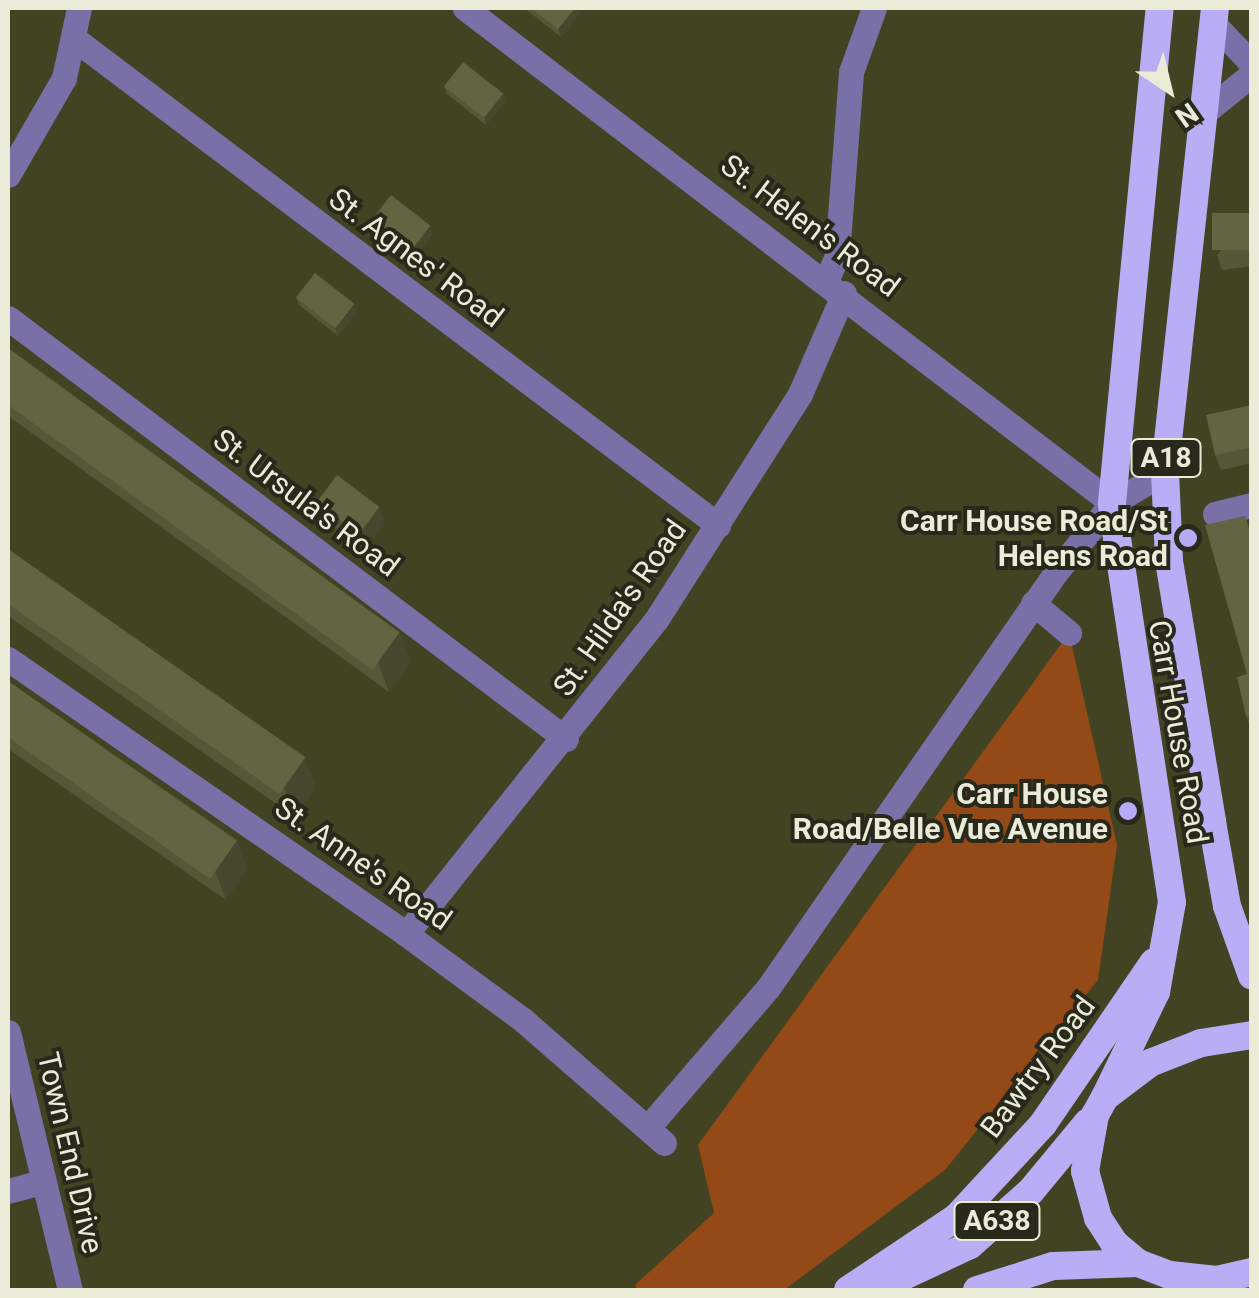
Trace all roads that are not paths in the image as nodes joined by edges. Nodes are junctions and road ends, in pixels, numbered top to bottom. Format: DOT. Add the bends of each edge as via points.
graph roads {
  1 [pos="79,8"];
  2 [pos="464,8"];
  3 [pos="874,8"];
  4 [pos="1160,8"];
  5 [pos="1213,15"];
  6 [pos="76,40"];
  7 [pos="1252,64"];
  8 [pos="1252,74"];
  9 [pos="1200,116"];
  10 [pos="8,174"];
  11 [pos="836,286"];
  12 [pos="8,318"];
  13 [pos="1165,472"];
  14 [pos="1112,503"];
  15 [pos="1252,506"];
  16 [pos="1214,514"];
  17 [pos="718,525"];
  18 [pos="1033,602"];
  19 [pos="1070,634"];
  20 [pos="8,659"];
  21 [pos="566,739"];
  22 [pos="406,934"];
  23 [pos="1167,939"];
  24 [pos="1252,976"];
  25 [pos="8,1032"];
  26 [pos="1252,1035"];
  27 [pos="1100,1106"];
  28 [pos="42,1182"];
  29 [pos="8,1190"];
  30 [pos="1138,1263"];
  31 [pos="1252,1272"];
  32 [pos="1180,1283"];
  33 [pos="70,1290"];
  34 [pos="848,1290"];
  35 [pos="872,1290"];
  36 [pos="977,1290"];
  1 -- 6 [label="street"];
  2 -- 11 [label="street, St. Helen's Road"];
  3 -- 11 [label="street, St. Hilda's Road" via="851,72"];
  4 -- 14 [label="highway, Carr House Road / A18"];
  5 -- 7 [label="street"];
  5 -- 9 [label="highway, Carr House Road / A18"];
  6 -- 10 [label="street" via="47,115"];
  6 -- 17 [label="street, St. Agnes' Road"];
  8 -- 9 [label="street"];
  9 -- 13 [label="highway, Carr House Road / A18"];
  11 -- 14 [label="street, St. Helen's Road"];
  11 -- 17 [label="street, St. Hilda's Road" via="800,394"];
  12 -- 21 [label="street, St. Ursula's Road"];
  13 -- 14 [label="street"];
  13 -- 24 [label="highway, Carr House Road / A18" via="1169,561 1224,890"];
  14 -- 18 [label="street"];
  14 -- 23 [label="highway, Carr House Road / A18" via="1126,629 1168,846"];
  15 -- 16 [label="street"];
  17 -- 21 [label="street, St. Hilda's Road"];
  18 -- 19 [label="street"];
  18 -- 22 [label="street, St. Anne's Road" via="768,988 657,1134"];
  20 -- 22 [label="street, St. Anne's Road"];
  21 -- 22 [label="street, St. Hilda's Road"];
  23 -- 27 [label="highway, Carr House Road / A18" via="1156,992"];
  23 -- 34 [label="highway, Bawtry Road" via="1044,1124 957,1217"];
  25 -- 28 [label="street, Town End Drive"];
  26 -- 27 [label="highway" via="1201,1042 1150,1063"];
  27 -- 30 [label="highway" via="1085,1171 1098,1218"];
  27 -- 35 [label="highway, A638" via="1031,1191 970,1245"];
  28 -- 29 [label="street"];
  28 -- 33 [label="street, Town End Drive"];
  30 -- 32 [label="highway"];
  30 -- 36 [label="highway, A638" via="1053,1266"];
  31 -- 32 [label="highway"];
}
